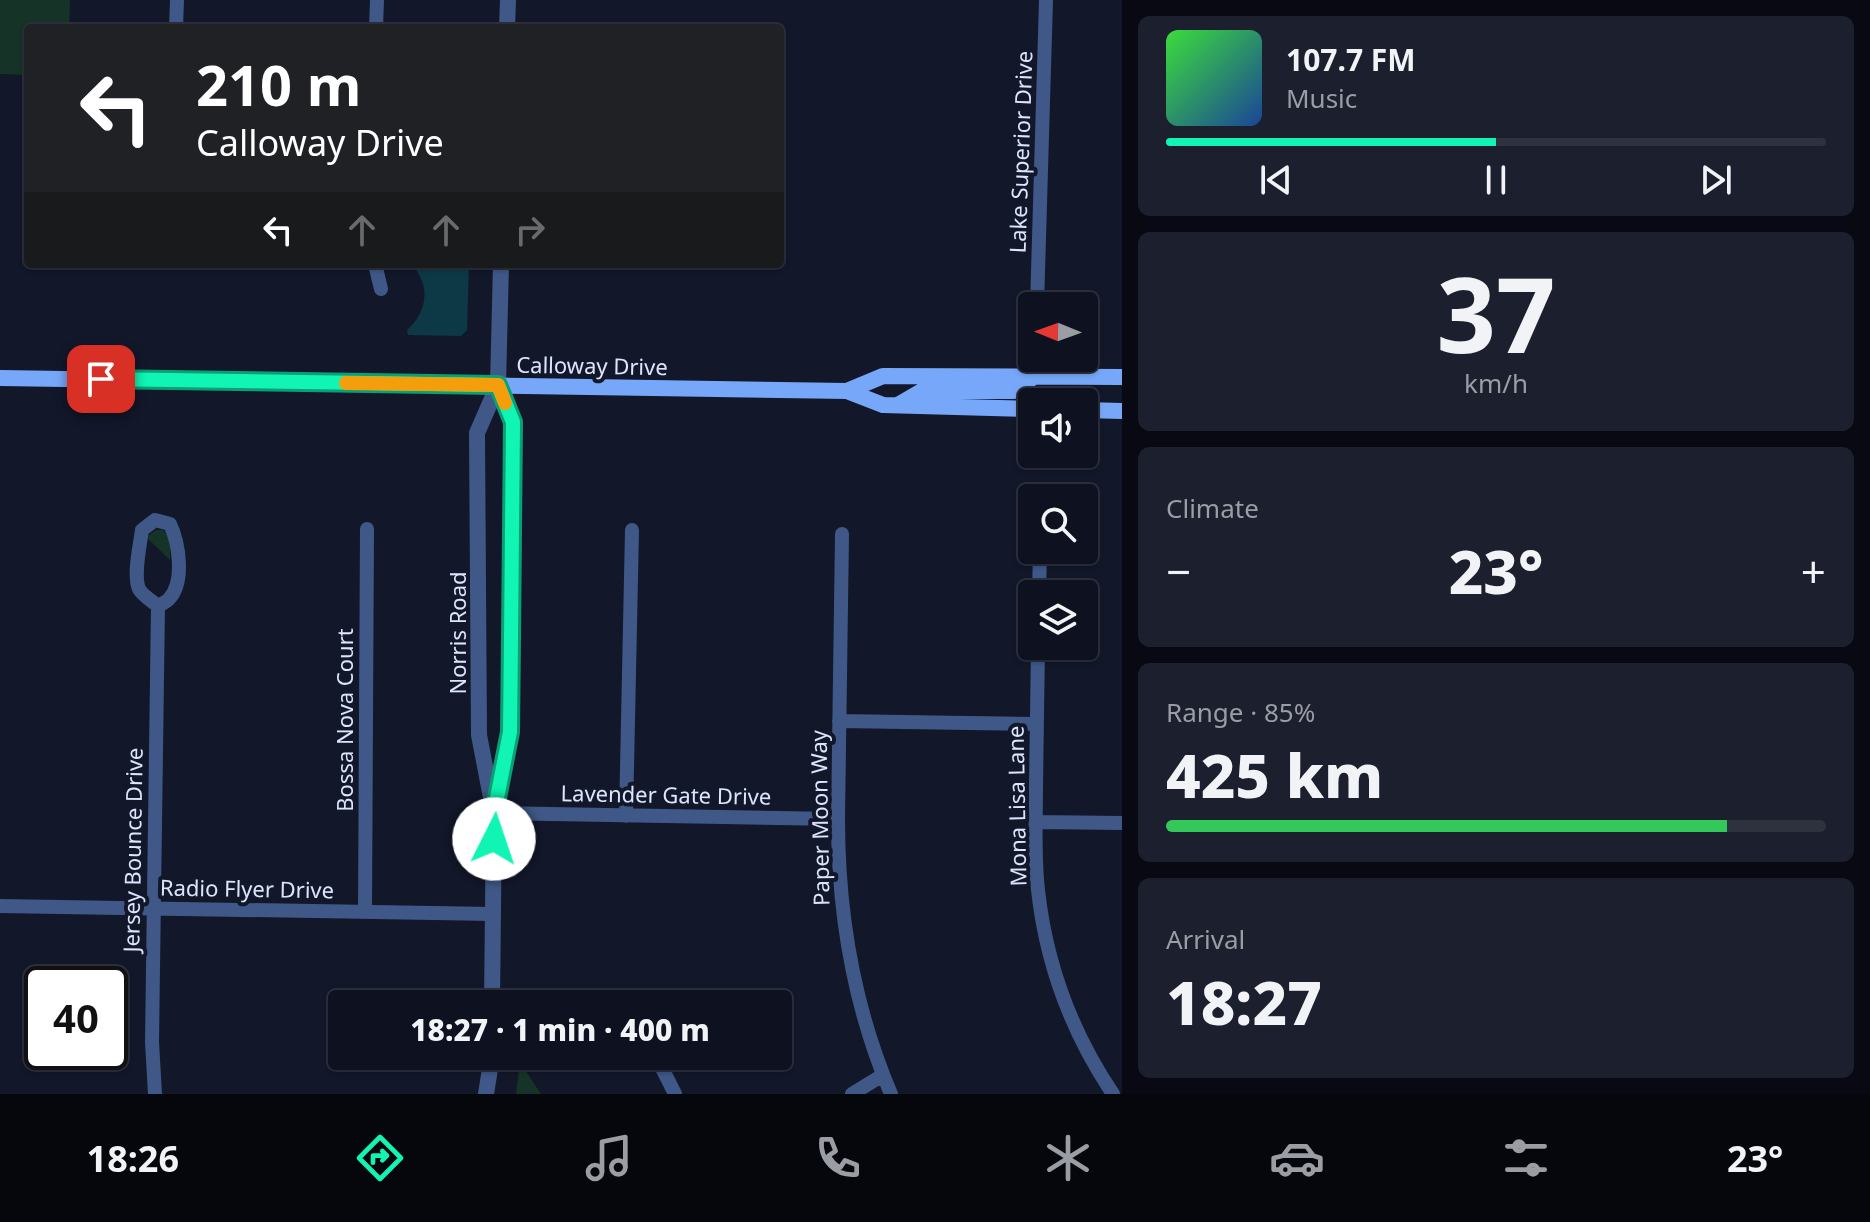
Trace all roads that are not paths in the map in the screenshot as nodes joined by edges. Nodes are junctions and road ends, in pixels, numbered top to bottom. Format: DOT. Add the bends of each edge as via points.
graph roads {
  1 [pos="177,0"];
  2 [pos="377,0"];
  3 [pos="508,0"];
  4 [pos="1046,0"];
  5 [pos="176,24"];
  6 [pos="376,24"];
  7 [pos="507,24"];
  8 [pos="376,268"];
  9 [pos="501,268"];
  10 [pos="381,289"];
  11 [pos="1037,292"];
  12 [pos="1035,372"];
  13 [pos="1035,376"];
  14 [pos="1122,377"];
  15 [pos="0,378"];
  16 [pos="498,385"];
  17 [pos="847,391"];
  18 [pos="896,406"];
  19 [pos="1018,409"];
  20 [pos="1098,410"];
  21 [pos="1122,411"];
  22 [pos="367,529"];
  23 [pos="632,530"];
  24 [pos="842,534"];
  25 [pos="158,606"];
  26 [pos="1038,660"];
  27 [pos="839,721"];
  28 [pos="1037,724"];
  29 [pos="494,813"];
  30 [pos="626,816"];
  31 [pos="838,819"];
  32 [pos="1036,822"];
  33 [pos="1122,823"];
  34 [pos="0,906"];
  35 [pos="153,909"];
  36 [pos="365,912"];
  37 [pos="493,914"];
  38 [pos="492,990"];
  39 [pos="490,1070"];
  40 [pos="663,1070"];
  41 [pos="883,1075"];
  42 [pos="155,1094"];
  43 [pos="486,1094"];
  44 [pos="675,1094"];
  45 [pos="852,1094"];
  46 [pos="891,1094"];
  47 [pos="1113,1094"];
  1 -- 5 [label="street"];
  2 -- 6 [label="street"];
  3 -- 7 [label="street"];
  4 -- 11 [label="street, Lake Superior Drive"];
  8 -- 10 [label="street"];
  9 -- 16 [label="street, Norris Road"];
  12 -- 13 [label="street"];
  13 -- 14 [label="main road, Calloway Drive"];
  13 -- 17 [label="main road, Calloway Drive" via="883,376"];
  13 -- 18 [label="main road" via="1014,391 922,391"];
  15 -- 16 [label="main road, Calloway Drive"];
  16 -- 17 [label="main road, Calloway Drive"];
  16 -- 29 [label="street" via="513,422 510,732"];
  16 -- 29 [label="street, Norris Road" via="477,433 479,735"];
  17 -- 18 [label="main road, Calloway Drive"];
  18 -- 19 [label="main road, Calloway Drive"];
  20 -- 21 [label="main road"];
  22 -- 36 [label="street, Bossa Nova Court"];
  23 -- 30 [label="street"];
  24 -- 27 [label="street, Paper Moon Way"];
  25 -- 25 [label="street" via="137,585 142,530 155,520 170,524 179,566 176,587"];
  25 -- 35 [label="street, Jersey Bounce Drive"];
  26 -- 28 [label="street, Mona Lisa Lane"];
  27 -- 28 [label="street"];
  27 -- 31 [label="street, Paper Moon Way"];
  28 -- 32 [label="street, Mona Lisa Lane"];
  29 -- 30 [label="street, Lavender Gate Drive"];
  29 -- 37 [label="street, Norris Road"];
  30 -- 31 [label="street, Lavender Gate Drive"];
  31 -- 41 [label="street, Paper Moon Way" via="842,917 863,1017"];
  32 -- 33 [label="street"];
  32 -- 47 [label="street, Mona Lisa Lane" via="1038,890 1051,959 1082,1040"];
  34 -- 35 [label="street, Radio Flyer Drive"];
  35 -- 36 [label="street, Radio Flyer Drive"];
  35 -- 42 [label="street, Jersey Bounce Drive"];
  36 -- 37 [label="street, Radio Flyer Drive"];
  37 -- 38 [label="street, Norris Road"];
  39 -- 43 [label="street"];
  40 -- 44 [label="street"];
  41 -- 45 [label="street"];
  41 -- 46 [label="street, Paper Moon Way"];
}
